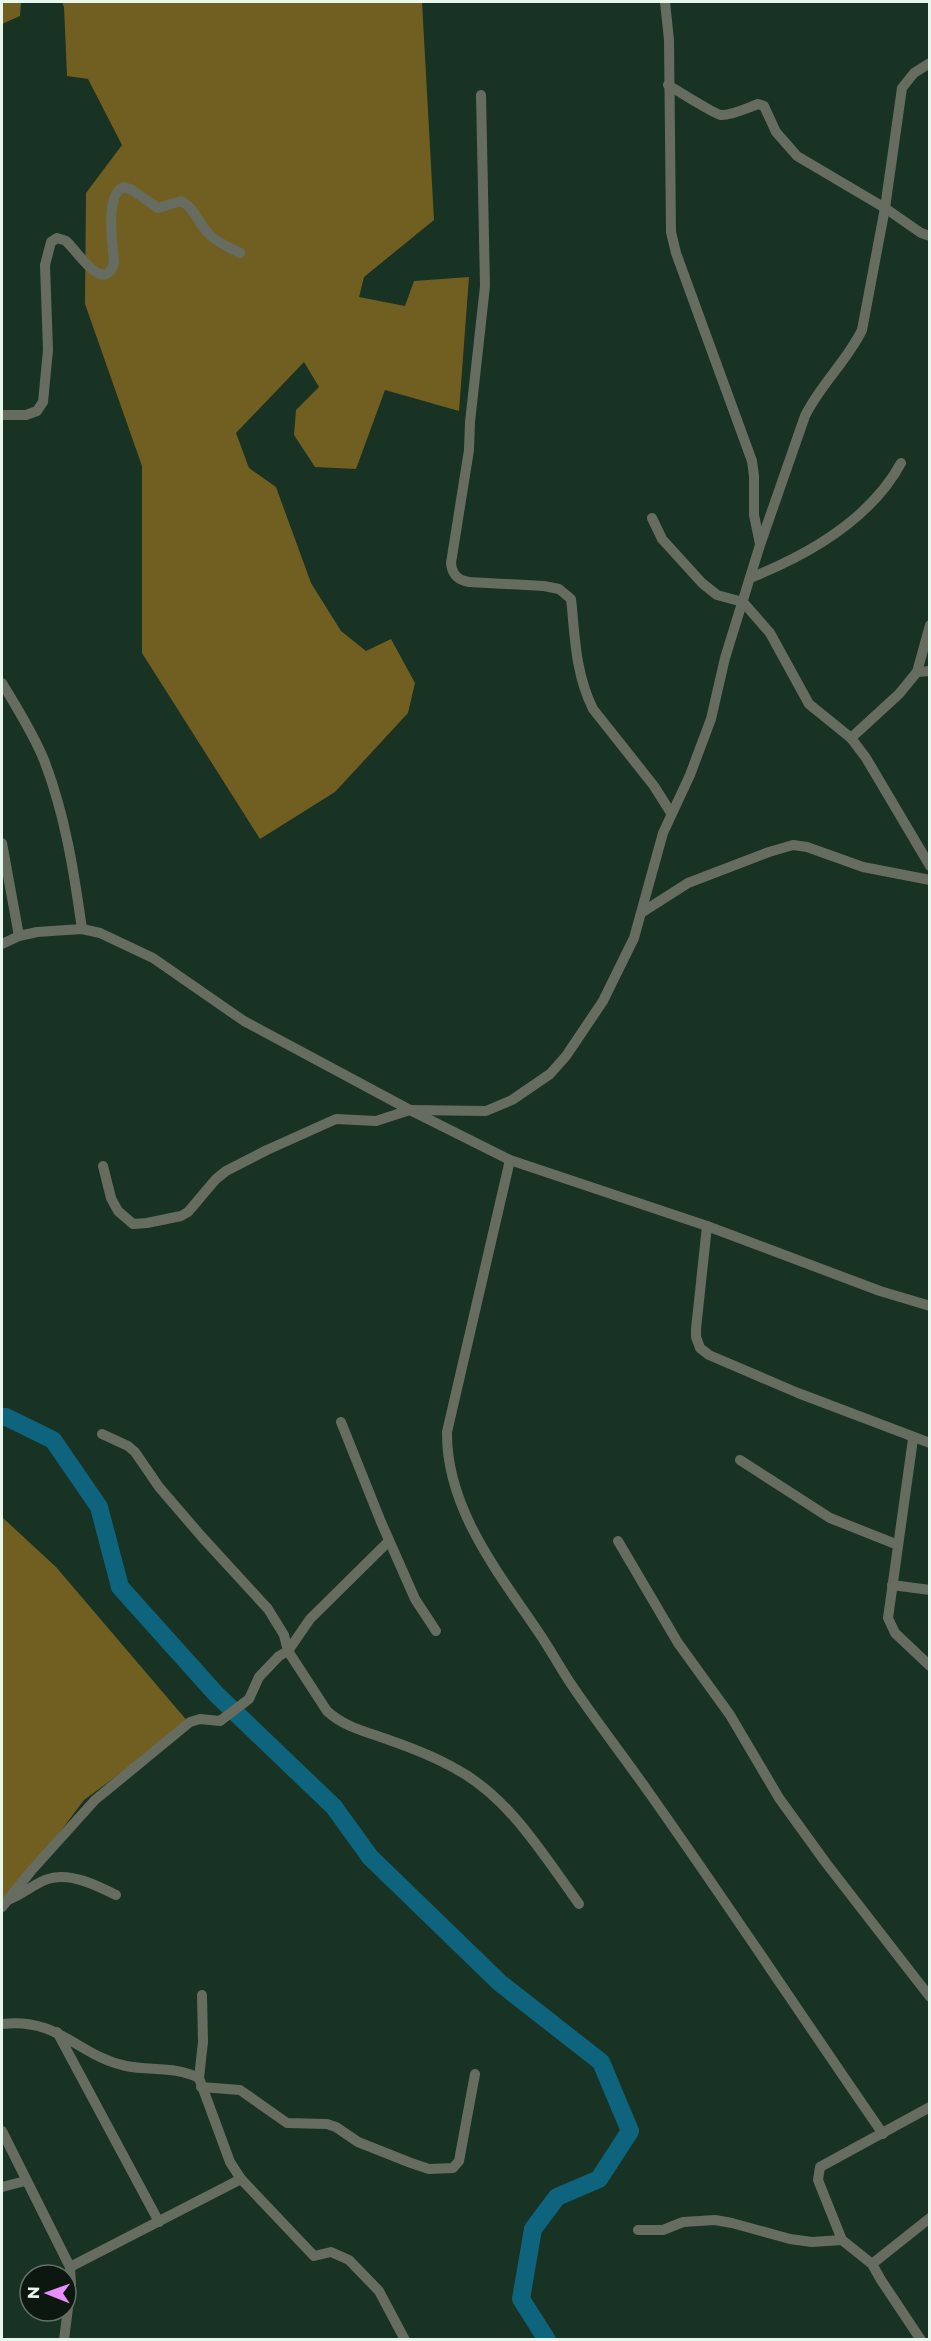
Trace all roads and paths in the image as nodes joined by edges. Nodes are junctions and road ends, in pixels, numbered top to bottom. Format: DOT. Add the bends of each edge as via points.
graph roads {
  1 [pos="665,2"];
  2 [pos="930,63"];
  3 [pos="668,85"];
  4 [pos="481,95"];
  5 [pos="885,208"];
  6 [pos="930,236"];
  7 [pos="240,253"];
  8 [pos="2,415"];
  9 [pos="901,463"];
  10 [pos="652,518"];
  11 [pos="760,545"];
  12 [pos="750,578"];
  13 [pos="743,602"];
  14 [pos="930,625"];
  15 [pos="930,671"];
  16 [pos="917,672"];
  17 [pos="2,683"];
  18 [pos="851,738"];
  19 [pos="671,813"];
  20 [pos="2,843"];
  21 [pos="930,867"];
  22 [pos="930,880"];
  23 [pos="641,913"];
  24 [pos="82,929"];
  25 [pos="19,936"];
  26 [pos="2,944"];
  27 [pos="410,1110"];
  28 [pos="510,1160"];
  29 [pos="103,1166"];
  30 [pos="707,1226"];
  31 [pos="930,1306"];
  32 [pos="341,1422"];
  33 [pos="102,1434"];
  34 [pos="913,1439"];
  35 [pos="930,1443"];
  36 [pos="740,1460"];
  37 [pos="389,1541"];
  38 [pos="618,1541"];
  39 [pos="898,1545"];
  40 [pos="892,1585"];
  41 [pos="930,1590"];
  42 [pos="436,1631"];
  43 [pos="288,1651"];
  44 [pos="930,1666"];
  45 [pos="116,1895"];
  46 [pos="4,1903"];
  47 [pos="579,1904"];
  48 [pos="202,1995"];
  49 [pos="930,1997"];
  50 [pos="2,2024"];
  51 [pos="57,2031"];
  52 [pos="475,2074"];
  53 [pos="200,2082"];
  54 [pos="930,2107"];
  55 [pos="2,2131"];
  56 [pos="883,2134"];
  57 [pos="241,2179"];
  58 [pos="25,2181"];
  59 [pos="2,2187"];
  60 [pos="930,2218"];
  61 [pos="159,2222"];
  62 [pos="638,2230"];
  63 [pos="842,2240"];
  64 [pos="67,2263"];
  65 [pos="77,2263"];
  66 [pos="872,2264"];
  67 [pos="66,2323"];
  68 [pos="64,2340"];
  69 [pos="405,2340"];
  70 [pos="921,2340"];
  1 -- 3 [label="street"];
  2 -- 5 [label="street" via="914,73 903,88"];
  3 -- 5 [label="street" via="720,115 758,104 764,106 776,132 797,156"];
  3 -- 11 [label="street" via="673,243 752,461 754,515"];
  4 -- 19 [label="street" via="485,286 469,450 452,570 457,578 469,582 544,586 559,589 571,599 579,670 588,699"];
  5 -- 6 [label="street"];
  5 -- 11 [label="street" via="862,330 805,416"];
  7 -- 8 [label="street" via="207,232 188,204 181,201 158,208 132,190 119,189 112,209 114,263 107,274 91,269 66,242 57,238 51,242 45,265 48,350 43,402 37,411"];
  9 -- 12 [label="street" via="882,492 837,531 798,557"];
  10 -- 13 [label="street" via="662,539 702,583 717,595"];
  11 -- 12 [label="street"];
  12 -- 13 [label="street"];
  13 -- 18 [label="street" via="778,643 809,704"];
  13 -- 19 [label="street" via="711,719"];
  14 -- 16 [label="street"];
  15 -- 16 [label="street"];
  16 -- 18 [label="street"];
  17 -- 24 [label="street" via="35,740 57,797"];
  18 -- 21 [label="street"];
  19 -- 23 [label="street"];
  20 -- 25 [label="street"];
  22 -- 23 [label="street" via="863,867 793,845 688,883"];
  23 -- 27 [label="street" via="631,946 603,1001 566,1056 542,1081 486,1111"];
  24 -- 25 [label="street"];
  24 -- 27 [label="street" via="100,933 153,958 244,1021"];
  25 -- 26 [label="street"];
  27 -- 28 [label="street"];
  27 -- 29 [label="street" via="376,1121 336,1119 226,1171 181,1216 147,1223 133,1224 121,1216 111,1198"];
  28 -- 30 [label="street"];
  28 -- 56 [label="street" via="447,1432 446,1452 460,1499 502,1581"];
  30 -- 31 [label="street"];
  30 -- 34 [label="street" via="696,1321 700,1348 749,1373"];
  32 -- 37 [label="street"];
  33 -- 43 [label="street" via="135,1452 159,1487 268,1609 284,1635"];
  34 -- 35 [label="street"];
  34 -- 39 [label="street"];
  36 -- 39 [label="street" via="830,1518"];
  37 -- 42 [label="street" via="415,1599"];
  37 -- 43 [label="street" via="310,1619"];
  38 -- 49 [label="street" via="779,1798"];
  39 -- 40 [label="street"];
  40 -- 41 [label="street"];
  40 -- 44 [label="street" via="890,1625"];
  43 -- 46 [label="street" via="259,1677 249,1699 220,1720 190,1722 114,1783"];
  43 -- 47 [label="street" via="327,1711 340,1722 435,1759 488,1790"];
  45 -- 46 [label="street" via="90,1883 54,1878"];
  48 -- 53 [label="street"];
  50 -- 51 [label="street" via="25,2022"];
  51 -- 53 [label="street" via="112,2062 182,2070"];
  51 -- 61 [label="street"];
  52 -- 53 [label="street" via="459,2162 453,2168 443,2169 429,2169 368,2147 327,2124 286,2123 240,2090"];
  53 -- 57 [label="street" via="230,2162"];
  54 -- 56 [label="street"];
  55 -- 58 [label="street"];
  56 -- 63 [label="street" via="820,2168 818,2180"];
  57 -- 61 [label="street"];
  57 -- 69 [label="street" via="314,2256 331,2252 340,2255 371,2281"];
  58 -- 59 [label="street"];
  58 -- 64 [label="street"];
  60 -- 66 [label="street"];
  61 -- 65 [label="street"];
  62 -- 63 [label="street" via="663,2230 683,2222 715,2220 789,2240"];
  63 -- 66 [label="street"];
  66 -- 70 [label="street"];
  67 -- 68 [label="street"];
}
